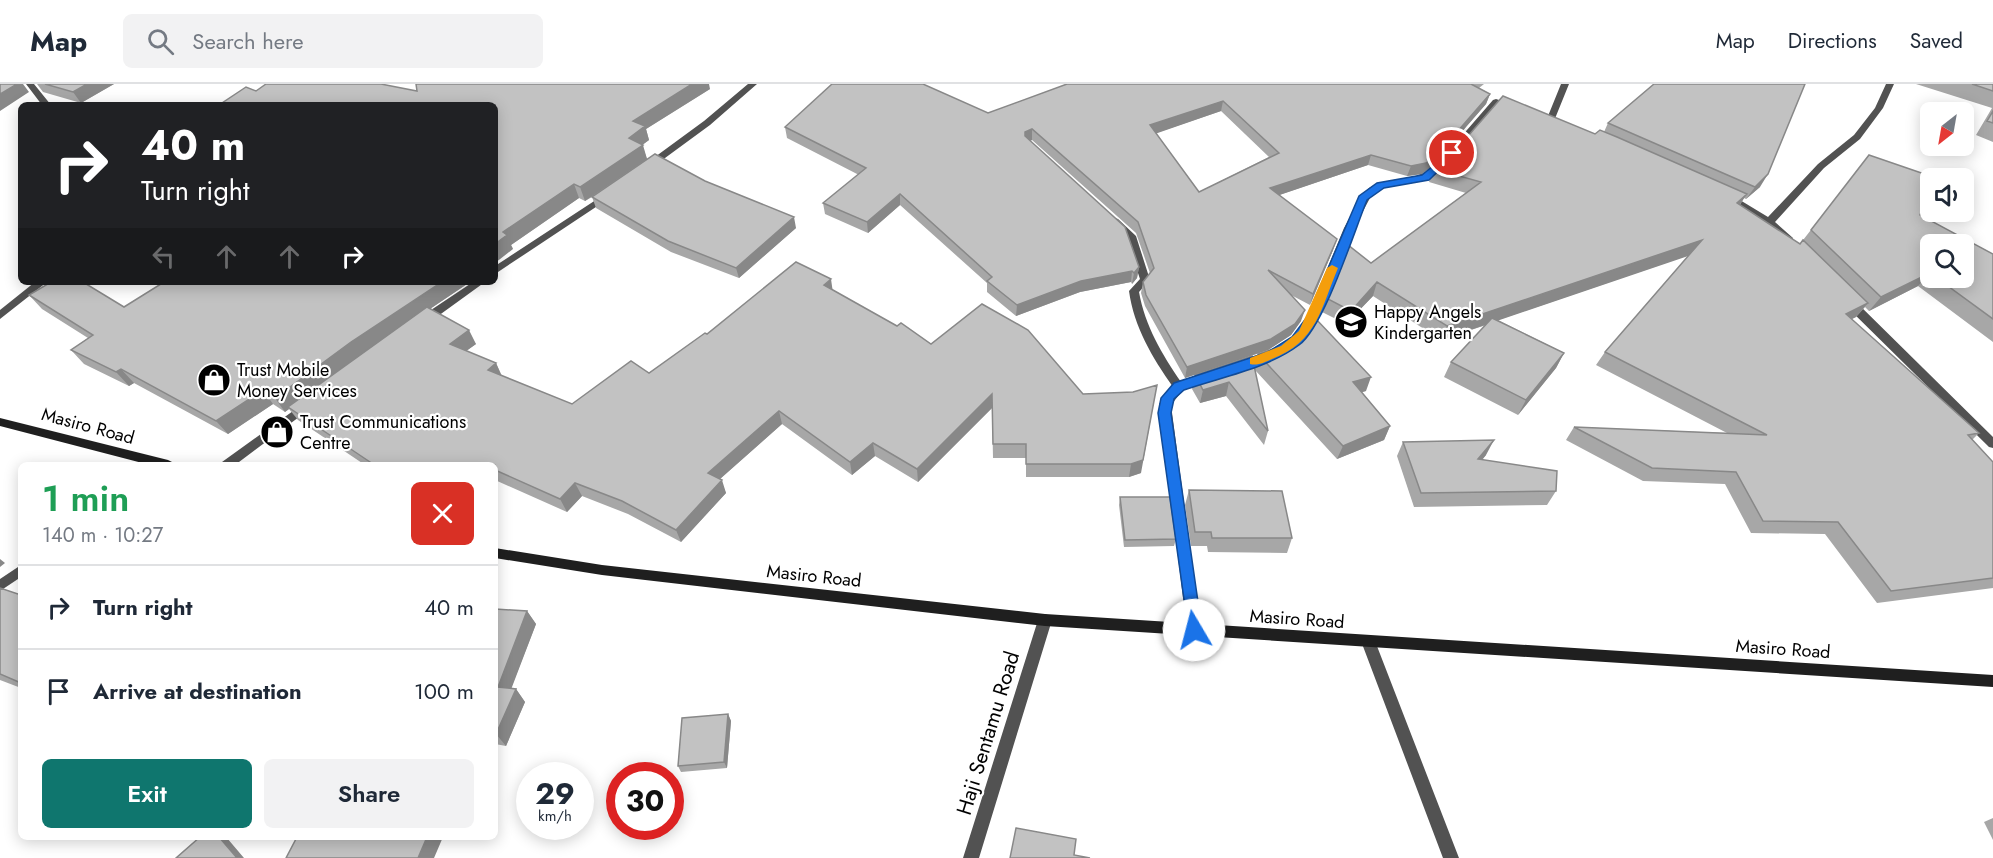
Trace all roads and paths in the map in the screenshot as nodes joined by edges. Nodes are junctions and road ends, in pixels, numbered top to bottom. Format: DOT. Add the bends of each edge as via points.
graph roads {
  1 [pos="30,84"];
  2 [pos="753,84"];
  3 [pos="1565,84"];
  4 [pos="1890,84"];
  5 [pos="45,102"];
  6 [pos="1496,102"];
  7 [pos="1539,117"];
  8 [pos="1550,121"];
  9 [pos="1561,125"];
  10 [pos="634,176"];
  11 [pos="616,189"];
  12 [pos="1720,192"];
  13 [pos="1106,212"];
  14 [pos="1769,222"];
  15 [pos="1796,248"];
  16 [pos="498,270"];
  17 [pos="38,285"];
  18 [pos="476,285"];
  19 [pos="1844,297"];
  20 [pos="0,315"];
  21 [pos="413,328"];
  22 [pos="1285,349"];
  23 [pos="1222,372"];
  24 [pos="1179,387"];
  25 [pos="319,396"];
  26 [pos="0,422"];
  27 [pos="1993,444"];
  28 [pos="155,462"];
  29 [pos="230,462"];
  30 [pos="498,553"];
  31 [pos="18,572"];
  32 [pos="0,586"];
  33 [pos="1045,620"];
  34 [pos="1194,630"];
  35 [pos="1368,642"];
  36 [pos="1993,681"];
  37 [pos="971,858"];
  38 [pos="1450,858"];
  1 -- 5 [label="street"];
  2 -- 10 [label="street"];
  3 -- 8 [label="street"];
  4 -- 14 [label="street" via="1879,108 1857,137 1821,166"];
  6 -- 22 [label="street" via="1426,178 1381,186 1362,198 1312,318 1304,333"];
  7 -- 8 [label="street"];
  8 -- 9 [label="street"];
  11 -- 16 [label="street"];
  12 -- 14 [label="street"];
  13 -- 24 [label="street" via="1131,236 1145,280 1134,291 1143,326 1157,356"];
  14 -- 15 [label="street"];
  17 -- 20 [label="street"];
  18 -- 21 [label="street"];
  19 -- 27 [label="street"];
  23 -- 24 [label="street"];
  24 -- 34 [label="street" via="1167,398 1164,413"];
  25 -- 29 [label="street"];
  26 -- 28 [label="main road, Masiro Road"];
  30 -- 33 [label="main road, Masiro Road" via="602,570"];
  31 -- 32 [label="street"];
  33 -- 34 [label="main road, Masiro Road"];
  33 -- 37 [label="street, Haji Sentamu Road"];
  34 -- 35 [label="main road, Masiro Road"];
  35 -- 36 [label="main road, Masiro Road"];
  35 -- 38 [label="street"];
}
